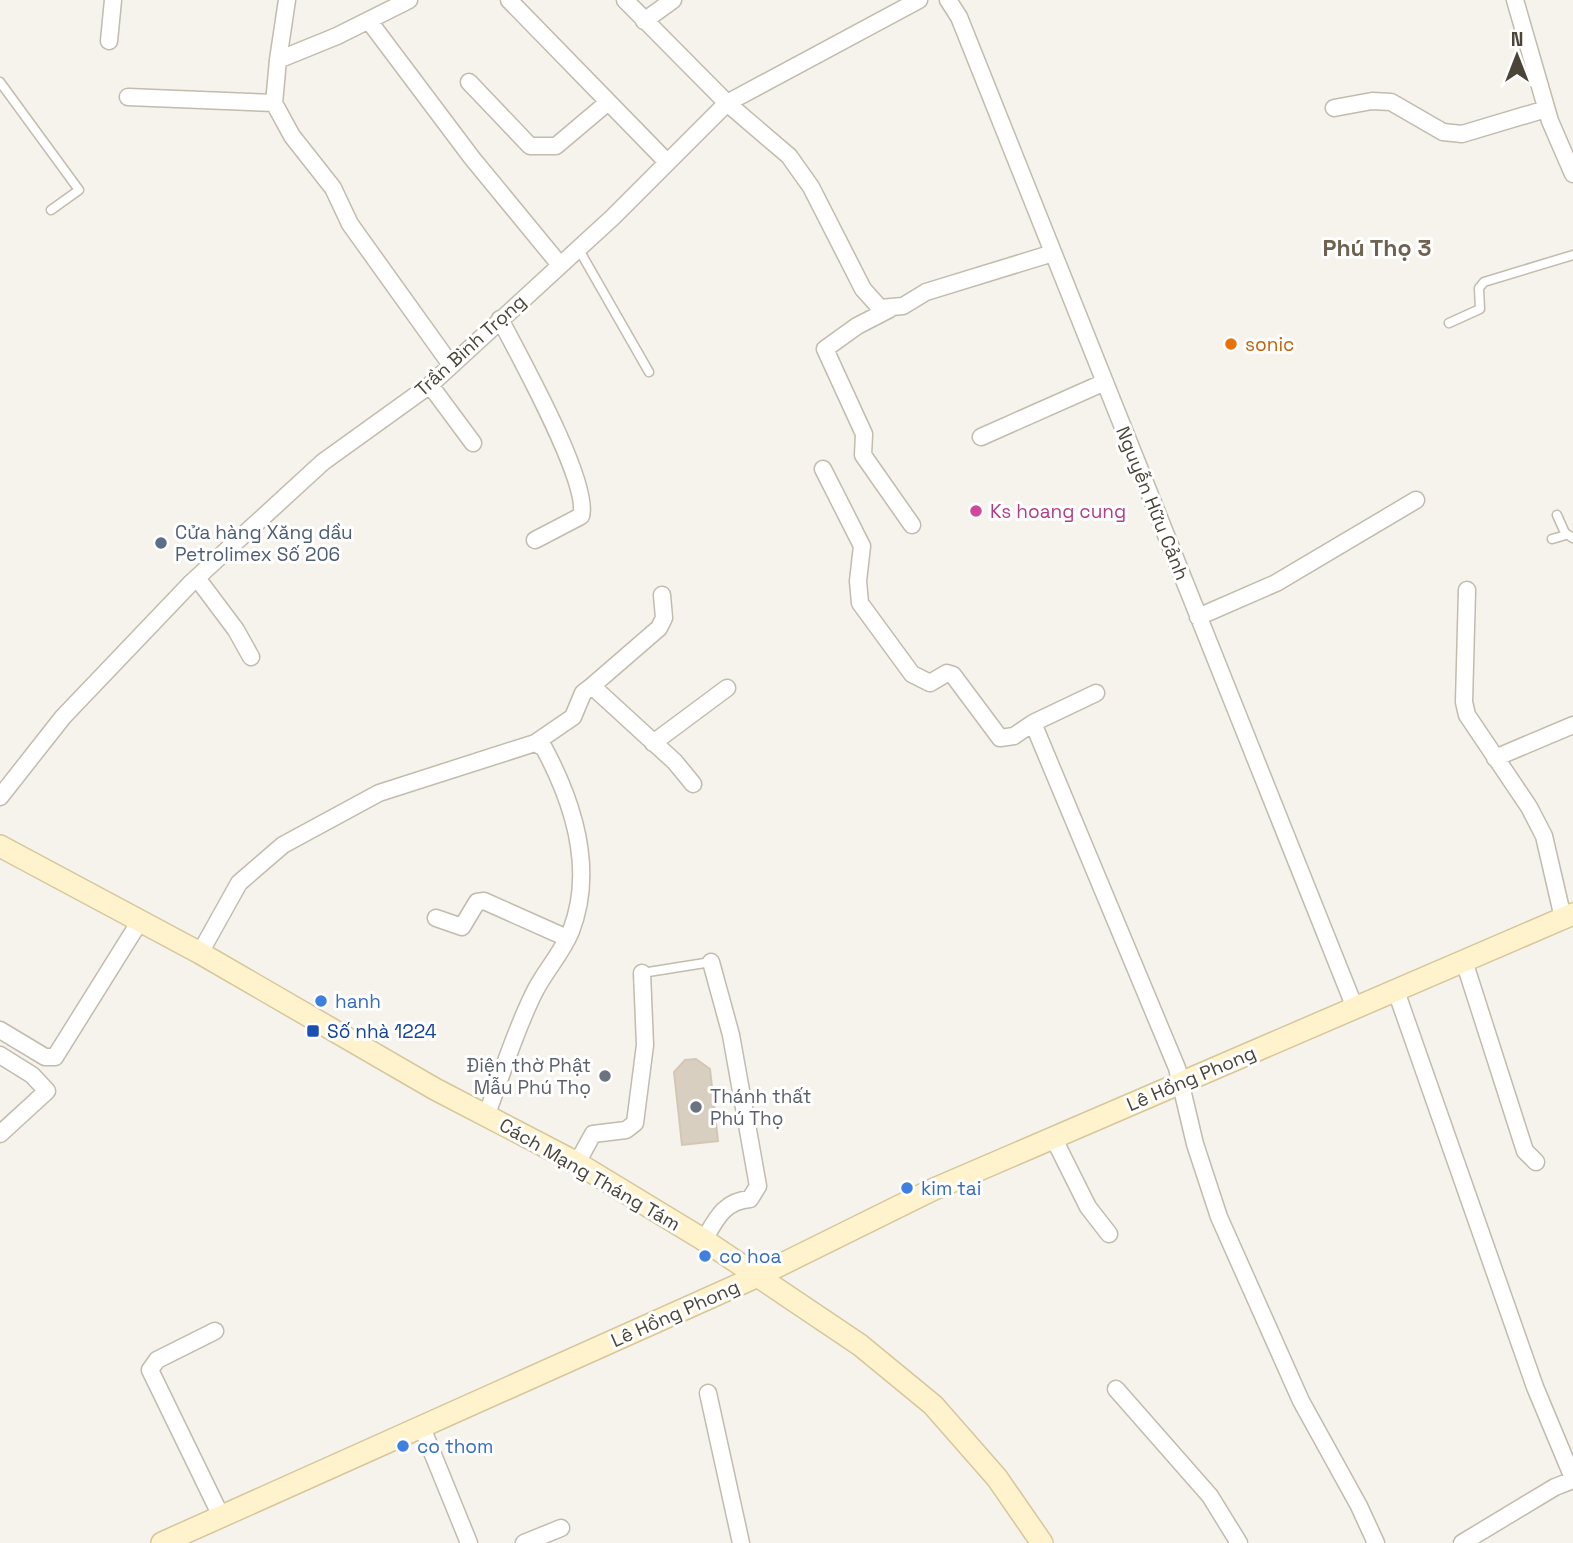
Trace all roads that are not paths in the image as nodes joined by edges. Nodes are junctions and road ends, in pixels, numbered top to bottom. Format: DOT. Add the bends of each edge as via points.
graph roads {
  1 [pos="113,0"];
  2 [pos="287,0"];
  3 [pos="409,0"];
  4 [pos="509,0"];
  5 [pos="625,0"];
  6 [pos="673,0"];
  7 [pos="919,0"];
  8 [pos="948,0"];
  9 [pos="1516,0"];
  10 [pos="369,21"];
  11 [pos="644,21"];
  12 [pos="109,41"];
  13 [pos="278,60"];
  14 [pos="0,82"];
  15 [pos="469,82"];
  16 [pos="128,97"];
  17 [pos="274,103"];
  18 [pos="607,103"];
  19 [pos="727,103"];
  20 [pos="1334,108"];
  21 [pos="1546,109"];
  22 [pos="667,162"];
  23 [pos="1573,174"];
  24 [pos="51,210"];
  25 [pos="578,248"];
  26 [pos="1053,253"];
  27 [pos="1573,256"];
  28 [pos="560,265"];
  29 [pos="890,309"];
  30 [pos="500,319"];
  31 [pos="1448,323"];
  32 [pos="451,365"];
  33 [pos="649,372"];
  34 [pos="1105,382"];
  35 [pos="430,385"];
  36 [pos="981,437"];
  37 [pos="473,443"];
  38 [pos="823,469"];
  39 [pos="1416,500"];
  40 [pos="1557,515"];
  41 [pos="912,524"];
  42 [pos="1570,536"];
  43 [pos="1552,539"];
  44 [pos="535,540"];
  45 [pos="197,578"];
  46 [pos="1467,590"];
  47 [pos="662,595"];
  48 [pos="1198,617"];
  49 [pos="251,657"];
  50 [pos="593,686"];
  51 [pos="727,688"];
  52 [pos="1096,694"];
  53 [pos="1033,723"];
  54 [pos="1573,725"];
  55 [pos="535,743"];
  56 [pos="653,743"];
  57 [pos="1495,758"];
  58 [pos="693,784"];
  59 [pos="0,797"];
  60 [pos="0,846"];
  61 [pos="1568,916"];
  62 [pos="436,918"];
  63 [pos="140,921"];
  64 [pos="567,938"];
  65 [pos="200,953"];
  66 [pos="1464,961"];
  67 [pos="711,962"];
  68 [pos="642,973"];
  69 [pos="1396,990"];
  70 [pos="1355,1008"];
  71 [pos="0,1030"];
  72 [pos="0,1055"];
  73 [pos="1179,1083"];
  74 [pos="486,1116"];
  75 [pos="0,1134"];
  76 [pos="1053,1137"];
  77 [pos="1536,1162"];
  78 [pos="577,1163"];
  79 [pos="1109,1234"];
  80 [pos="704,1240"];
  81 [pos="758,1276"];
  82 [pos="215,1331"];
  83 [pos="1116,1389"];
  84 [pos="708,1393"];
  85 [pos="421,1425"];
  86 [pos="1573,1479"];
  87 [pos="221,1516"];
  88 [pos="561,1528"];
  89 [pos="162,1543"];
  90 [pos="469,1543"];
  91 [pos="524,1543"];
  92 [pos="741,1543"];
  93 [pos="1042,1543"];
  94 [pos="1239,1543"];
  95 [pos="1376,1543"];
  96 [pos="1462,1543"];
  1 -- 12 [label="street"];
  2 -- 13 [label="street"];
  3 -- 10 [label="street"];
  4 -- 18 [label="street"];
  5 -- 11 [label="street"];
  6 -- 11 [label="street"];
  7 -- 19 [label="street, Trần Bình Trọng"];
  8 -- 26 [label="street, Nguyễn Hữu Cảnh" via="959,17"];
  9 -- 21 [label="street"];
  10 -- 13 [label="street"];
  10 -- 28 [label="street"];
  11 -- 19 [label="street"];
  13 -- 17 [label="street"];
  14 -- 24 [label="lane" via="79,190"];
  15 -- 18 [label="street" via="530,146 556,146"];
  16 -- 17 [label="street"];
  17 -- 32 [label="street" via="292,136 334,188 350,224"];
  18 -- 22 [label="street"];
  19 -- 22 [label="street, Trần Bình Trọng"];
  19 -- 29 [label="street" via="789,156 811,187 863,289 880,308"];
  20 -- 21 [label="street" via="1391,102 1451,134"];
  21 -- 23 [label="street"];
  22 -- 25 [label="street, Trần Bình Trọng"];
  25 -- 28 [label="street, Trần Bình Trọng"];
  25 -- 33 [label="lane"];
  26 -- 29 [label="street" via="926,292"];
  26 -- 34 [label="street, Nguyễn Hữu Cảnh"];
  27 -- 31 [label="lane" via="1484,282 1479,288 1480,309"];
  28 -- 30 [label="street, Trần Bình Trọng"];
  29 -- 41 [label="street" via="825,349 864,434 863,455"];
  30 -- 32 [label="street, Trần Bình Trọng"];
  30 -- 44 [label="street" via="558,436 584,503 581,516"];
  32 -- 35 [label="street, Trần Bình Trọng"];
  34 -- 36 [label="street"];
  34 -- 48 [label="street, Nguyễn Hữu Cảnh"];
  35 -- 37 [label="street"];
  35 -- 45 [label="street, Trần Bình Trọng" via="323,462"];
  38 -- 53 [label="street" via="862,546 860,603 912,674 930,683 953,674 1000,738 1014,736"];
  39 -- 48 [label="street" via="1276,583"];
  40 -- 42 [label="lane"];
  42 -- 43 [label="lane"];
  45 -- 49 [label="street"];
  45 -- 59 [label="street, Trần Bình Trọng" via="63,718"];
  46 -- 57 [label="street" via="1464,702"];
  47 -- 50 [label="street" via="664,618 659,628"];
  48 -- 70 [label="street, Nguyễn Hữu Cảnh"];
  50 -- 55 [label="street" via="583,693 573,717"];
  50 -- 56 [label="street"];
  51 -- 56 [label="street"];
  52 -- 53 [label="street"];
  53 -- 73 [label="street" via="1150,1001"];
  54 -- 57 [label="street"];
  55 -- 64 [label="street" via="544,748 553,766 580,842 581,894"];
  55 -- 65 [label="street" via="379,793 282,845 239,883"];
  56 -- 58 [label="street"];
  57 -- 61 [label="street" via="1544,836"];
  60 -- 63 [label="street, Cách Mạng Tháng Tám"];
  61 -- 66 [label="street, Lê Hồng Phong"];
  62 -- 64 [label="street" via="462,927 477,902 484,901"];
  63 -- 65 [label="street, Cách Mạng Tháng Tám"];
  63 -- 71 [label="street" via="55,1057 45,1057"];
  64 -- 74 [label="street" via="535,992"];
  65 -- 74 [label="street, Cách Mạng Tháng Tám"];
  66 -- 69 [label="street, Lê Hồng Phong"];
  66 -- 77 [label="street" via="1525,1151"];
  67 -- 68 [label="lane"];
  67 -- 80 [label="street" via="731,1035 758,1186 750,1199 737,1200 720,1211"];
  68 -- 78 [label="street" via="645,1045 635,1123 625,1130 593,1134"];
  69 -- 70 [label="street, Lê Hồng Phong"];
  69 -- 86 [label="street" via="1535,1387"];
  70 -- 73 [label="street, Lê Hồng Phong"];
  72 -- 75 [label="street" via="32,1075 47,1091"];
  73 -- 76 [label="street, Lê Hồng Phong"];
  73 -- 95 [label="street" via="1238,1264 1301,1401"];
  74 -- 78 [label="street, Cách Mạng Tháng Tám"];
  76 -- 79 [label="street" via="1088,1207"];
  76 -- 81 [label="street, Lê Hồng Phong" via="932,1189"];
  78 -- 80 [label="street, Cách Mạng Tháng Tám"];
  80 -- 81 [label="street, Cách Mạng Tháng Tám"];
  81 -- 85 [label="street, Lê Hồng Phong"];
  81 -- 93 [label="street, Cách Mạng Tháng Tám" via="860,1345 933,1405 997,1478"];
  82 -- 87 [label="street" via="157,1360 150,1370"];
  83 -- 94 [label="street" via="1210,1496"];
  84 -- 92 [label="street"];
  85 -- 87 [label="street, Lê Hồng Phong"];
  85 -- 90 [label="street"];
  86 -- 96 [label="street"];
  87 -- 89 [label="street, Lê Hồng Phong"];
  88 -- 91 [label="street"];
}
